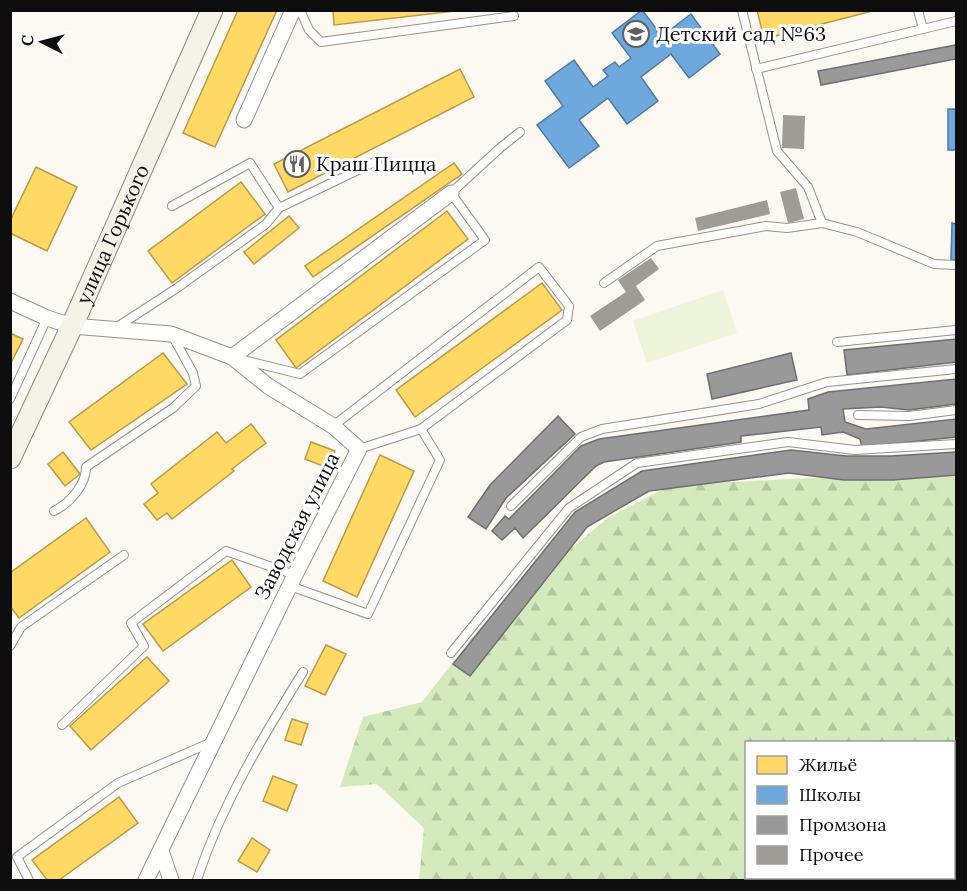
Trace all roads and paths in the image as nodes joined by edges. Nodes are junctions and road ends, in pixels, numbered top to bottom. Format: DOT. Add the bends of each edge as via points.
graph roads {
  1 [pos="212,10"];
  2 [pos="293,10"];
  3 [pos="300,10"];
  4 [pos="742,10"];
  5 [pos="918,10"];
  6 [pos="514,16"];
  7 [pos="957,21"];
  8 [pos="923,29"];
  9 [pos="756,69"];
  10 [pos="244,120"];
  11 [pos="520,132"];
  12 [pos="377,161"];
  13 [pos="450,193"];
  14 [pos="172,206"];
  15 [pos="279,208"];
  16 [pos="822,223"];
  17 [pos="957,265"];
  18 [pos="604,283"];
  19 [pos="10,301"];
  20 [pos="47,318"];
  21 [pos="72,326"];
  22 [pos="112,330"];
  23 [pos="957,330"];
  24 [pos="171,334"];
  25 [pos="837,342"];
  26 [pos="232,357"];
  27 [pos="957,369"];
  28 [pos="10,399"];
  29 [pos="957,410"];
  30 [pos="858,415"];
  31 [pos="333,426"];
  32 [pos="421,429"];
  33 [pos="957,444"];
  34 [pos="359,449"];
  35 [pos="10,458"];
  36 [pos="511,506"];
  37 [pos="54,511"];
  38 [pos="124,555"];
  39 [pos="292,581"];
  40 [pos="10,646"];
  41 [pos="451,653"];
  42 [pos="303,672"];
  43 [pos="62,726"];
  44 [pos="214,742"];
  45 [pos="161,851"];
  46 [pos="29,880"];
  47 [pos="146,880"];
  48 [pos="171,880"];
  49 [pos="197,880"];
  1 -- 21 [label="main road, улица Горького"];
  2 -- 10 [label="street"];
  3 -- 6 [label="lane" via="309,30 321,42"];
  4 -- 9 [label="lane"];
  5 -- 8 [label="lane"];
  7 -- 8 [label="lane"];
  8 -- 9 [label="lane"];
  9 -- 16 [label="lane" via="777,151 808,188"];
  11 -- 13 [label="lane"];
  12 -- 15 [label="lane"];
  13 -- 26 [label="street"];
  13 -- 26 [label="lane" via="485,240 300,374"];
  14 -- 15 [label="lane" via="250,163"];
  15 -- 22 [label="lane" via="266,224"];
  16 -- 17 [label="lane" via="857,232 928,263"];
  16 -- 18 [label="lane" via="787,228 766,226 657,246"];
  19 -- 20 [label="street, Заводская улица"];
  20 -- 21 [label="street, Заводская улица"];
  20 -- 28 [label="lane"];
  21 -- 22 [label="street, Заводская улица"];
  21 -- 35 [label="main road, улица Горького"];
  22 -- 24 [label="street, Заводская улица"];
  23 -- 25 [label="lane"];
  24 -- 26 [label="street, Заводская улица"];
  24 -- 37 [label="lane" via="196,386 173,408 86,467 86,477 66,505"];
  26 -- 31 [label="street, Заводская улица" via="268,386"];
  27 -- 36 [label="lane" via="827,382 759,404 602,429 581,437"];
  29 -- 30 [label="lane" via="909,416"];
  31 -- 32 [label="lane" via="538,267 569,306 567,320"];
  31 -- 34 [label="street, Заводская улица"];
  32 -- 34 [label="lane"];
  32 -- 39 [label="lane" via="440,460 368,614"];
  33 -- 41 [label="lane" via="855,450 788,442 637,463 568,508"];
  34 -- 39 [label="street, Заводская улица"];
  38 -- 40 [label="lane" via="21,627"];
  39 -- 43 [label="lane" via="226,551 131,623 144,646"];
  39 -- 44 [label="street, Заводская улица"];
  42 -- 49 [label="lane" via="252,756 206,851"];
  44 -- 45 [label="street, Заводская улица"];
  44 -- 46 [label="lane" via="118,783 17,857"];
  45 -- 47 [label="street, Заводская улица"];
  45 -- 48 [label="street"];
}
